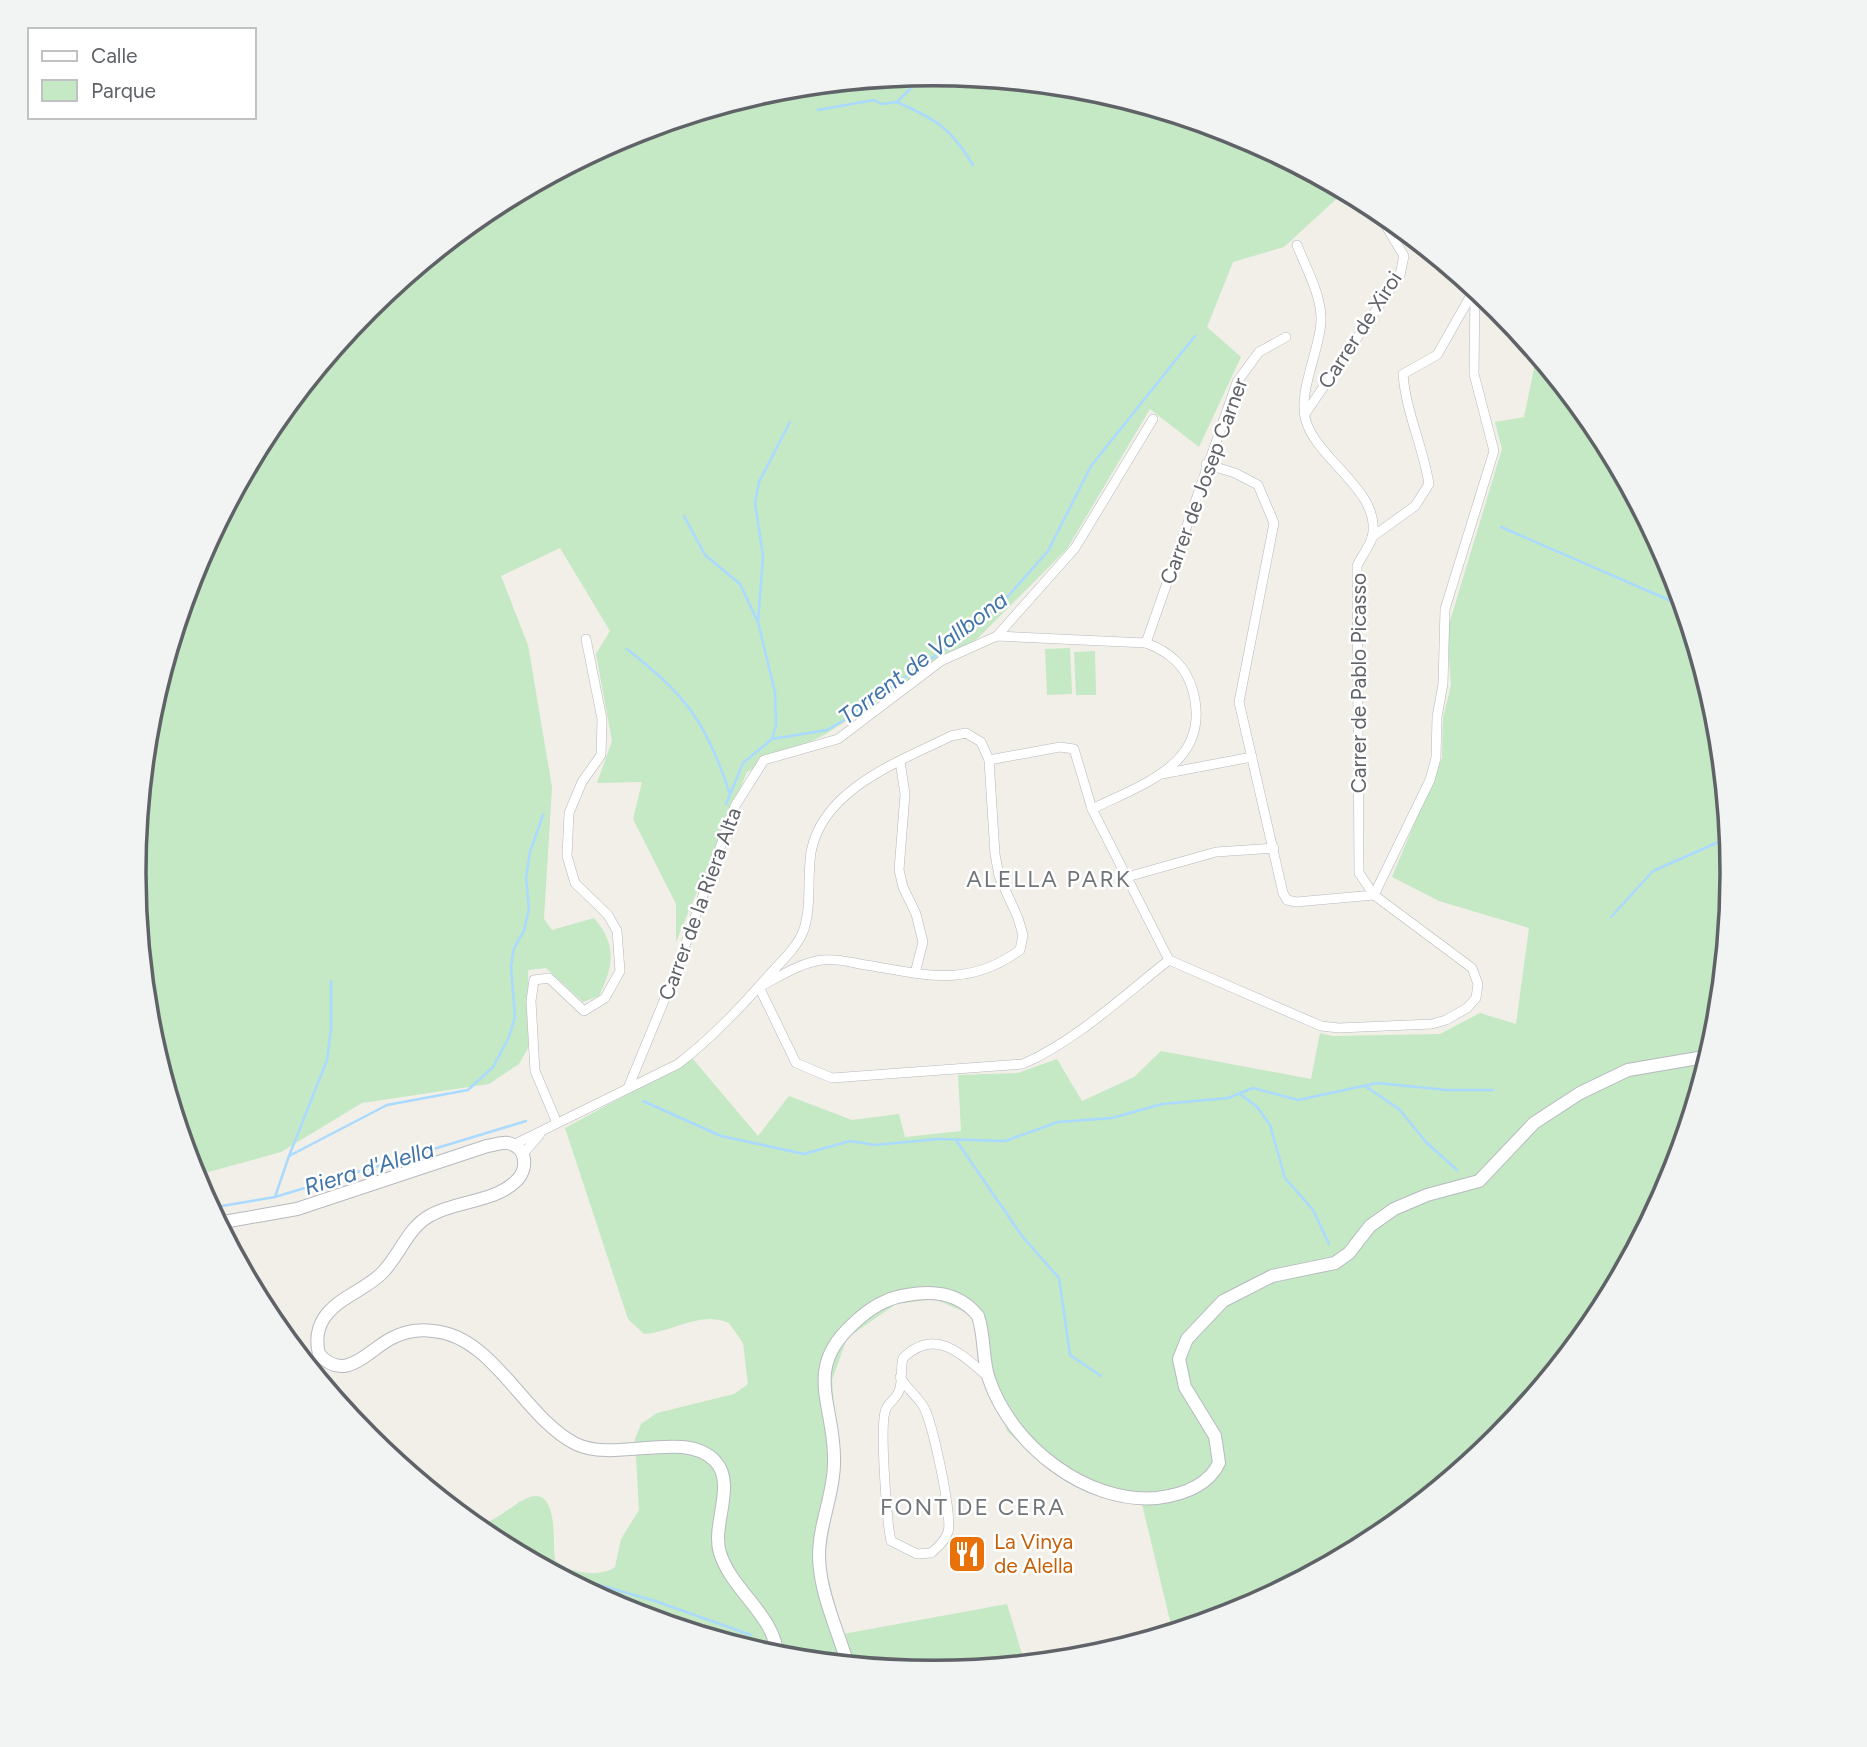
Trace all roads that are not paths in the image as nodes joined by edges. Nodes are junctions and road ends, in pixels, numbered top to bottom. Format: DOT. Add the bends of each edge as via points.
graph roads {
  1 [pos="1390,232"];
  2 [pos="1297,246"];
  3 [pos="1470,297"];
  4 [pos="1475,301"];
  5 [pos="1286,337"];
  6 [pos="1304,416"];
  7 [pos="1153,419"];
  8 [pos="1206,464"];
  9 [pos="1372,537"];
  10 [pos="997,636"];
  11 [pos="586,639"];
  12 [pos="1146,643"];
  13 [pos="1252,757"];
  14 [pos="989,760"];
  15 [pos="900,761"];
  16 [pos="1162,774"];
  17 [pos="1092,809"];
  18 [pos="1274,848"];
  19 [pos="1127,877"];
  20 [pos="1374,895"];
  21 [pos="1169,960"];
  22 [pos="915,973"];
  23 [pos="759,987"];
  24 [pos="1699,1058"];
  25 [pos="628,1088"];
  26 [pos="557,1123"];
  27 [pos="518,1149"];
  28 [pos="227,1221"];
  29 [pos="987,1376"];
  30 [pos="900,1377"];
  31 [pos="774,1645"];
  32 [pos="845,1656"];
  1 -- 6 [label="street, Carrer de Xiroi" via="1404,256 1400,275"];
  2 -- 6 [label="street" via="1316,293 1321,322"];
  3 -- 9 [label="street" via="1437,355 1403,374 1405,404 1429,484 1415,506"];
  4 -- 20 [label="street" via="1475,384 1494,451 1446,609 1436,758 1430,780"];
  5 -- 8 [label="street, Carrer de Josep Carner" via="1259,352 1237,382"];
  6 -- 9 [label="street" via="1311,438 1362,491"];
  7 -- 10 [label="street" via="1075,548"];
  8 -- 12 [label="street, Carrer de Josep Carner"];
  8 -- 13 [label="street" via="1258,485 1274,523 1239,702"];
  9 -- 20 [label="street, Carrer de Pablo Picasso" via="1357,566 1359,873"];
  10 -- 12 [label="street, Carrer de la Riera Alta"];
  10 -- 25 [label="street, Carrer de la Riera Alta" via="941,661 838,739 764,760 735,806"];
  11 -- 26 [label="street" via="602,719 601,755 582,782 569,813 567,856 575,883 608,915 617,931 620,971 605,998 584,1012 549,978 534,980 534,1071"];
  12 -- 16 [label="street" via="1169,652 1189,678 1197,707 1194,742"];
  13 -- 16 [label="street"];
  13 -- 18 [label="street"];
  14 -- 15 [label="street" via="981,742 966,733"];
  14 -- 17 [label="street" via="1060,747 1074,749"];
  14 -- 22 [label="street" via="995,855 1023,935 1020,950 975,974 943,977"];
  15 -- 22 [label="street" via="905,794 899,870 923,942"];
  15 -- 23 [label="street" via="847,795 825,819 811,849 804,929 796,946"];
  16 -- 17 [label="street"];
  17 -- 19 [label="street"];
  18 -- 19 [label="street" via="1216,852"];
  18 -- 20 [label="street" via="1287,900"];
  19 -- 21 [label="street"];
  20 -- 21 [label="street" via="1472,968 1478,984 1476,998 1467,1008 1432,1024 1321,1026"];
  21 -- 23 [label="street" via="1094,1019 1023,1064 832,1078 796,1063"];
  22 -- 23 [label="street" via="824,960"];
  23 -- 25 [label="street" via="735,1015 678,1064"];
  24 -- 29 [label="main road" via="1628,1070 1580,1093 1534,1123 1479,1181 1394,1209 1335,1262 1272,1276 1223,1301 1187,1339 1179,1359 1185,1387 1215,1436 1220,1454 1215,1471 1193,1488 1166,1497 1126,1497 1066,1473 1045,1460 1023,1436"];
  25 -- 26 [label="street"];
  26 -- 27 [label="street"];
  27 -- 28 [label="main road" via="487,1146 288,1211"];
  27 -- 31 [label="main road" via="524,1169 514,1183 421,1221 383,1273 339,1302 317,1334 319,1354 329,1363 345,1366 412,1331 445,1333 475,1348 574,1443 605,1451 691,1448 706,1454 719,1466 723,1483 716,1536 721,1557 767,1621"];
  29 -- 30 [label="street" via="939,1343 927,1342 903,1359"];
  29 -- 32 [label="main road" via="978,1316 964,1302 944,1294 916,1293 881,1303 838,1337 828,1353 824,1385 834,1464 819,1556"];
  30 -- 30 [label="street" via="908,1393 925,1408 948,1506 948,1532 931,1553 918,1554 891,1541 887,1520 885,1409 900,1388"];
}
